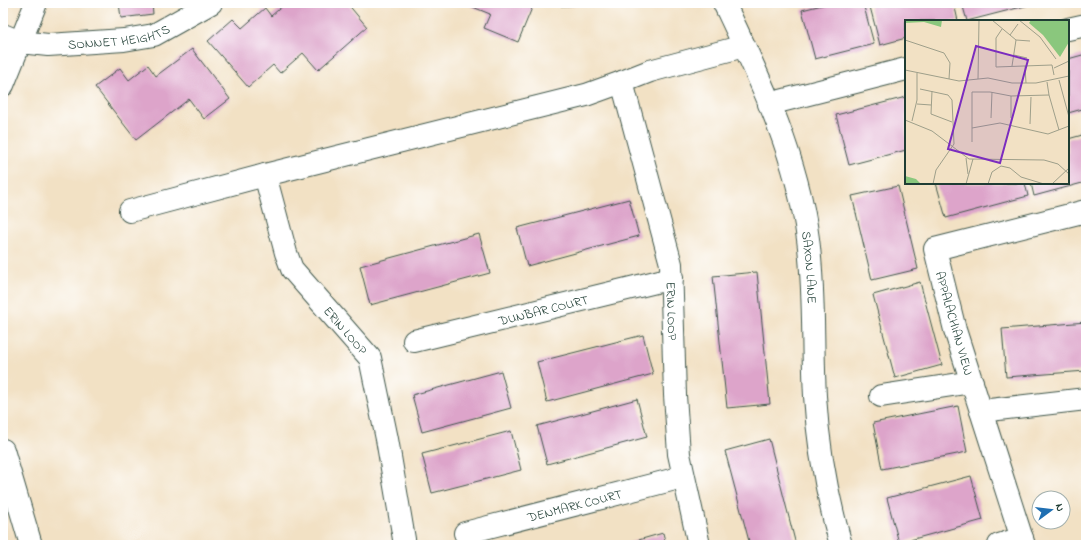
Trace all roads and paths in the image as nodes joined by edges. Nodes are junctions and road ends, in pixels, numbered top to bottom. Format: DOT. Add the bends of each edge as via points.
graph roads {
  1 [pos="36,3"];
  2 [pos="210,3"];
  3 [pos="724,3"];
  4 [pos="1086,25"];
  5 [pos="1069,29"];
  6 [pos="11,38"];
  7 [pos="744,46"];
  8 [pos="905,69"];
  9 [pos="622,82"];
  10 [pos="3,85"];
  11 [pos="769,104"];
  12 [pos="265,175"];
  13 [pos="130,211"];
  14 [pos="1086,211"];
  15 [pos="672,278"];
  16 [pos="414,341"];
  17 [pos="972,382"];
  18 [pos="881,396"];
  19 [pos="1086,399"];
  20 [pos="981,411"];
  21 [pos="3,450"];
  22 [pos="683,477"];
  23 [pos="465,533"];
  24 [pos="1023,541"];
  25 [pos="31,545"];
  26 [pos="405,545"];
  27 [pos="699,545"];
  28 [pos="841,545"];
  29 [pos="999,545"];
  1 -- 6 [label="street"];
  2 -- 6 [label="street, SONNET HEIGHTS" via="154,35 69,45 48,45"];
  3 -- 7 [label="street, SAXON LANE"];
  4 -- 5 [label="street"];
  6 -- 10 [label="street"];
  7 -- 9 [label="street" via="650,71"];
  7 -- 11 [label="street, SAXON LANE"];
  8 -- 11 [label="street"];
  9 -- 12 [label="street" via="586,95"];
  9 -- 15 [label="street, ERIN LOOP" via="669,255"];
  11 -- 28 [label="street, SAXON LANE" via="788,149 805,217 812,275 815,396 820,454"];
  12 -- 13 [label="street"];
  12 -- 26 [label="street, ERIN LOOP" via="292,269 370,358"];
  14 -- 17 [label="street, APPALACHIAN VIEW" via="935,249 955,330"];
  15 -- 16 [label="street, DUNBAR COURT"];
  15 -- 22 [label="street, ERIN LOOP" via="675,395"];
  17 -- 18 [label="street"];
  17 -- 20 [label="street, APPALACHIAN VIEW"];
  19 -- 20 [label="street"];
  20 -- 24 [label="street, APPALACHIAN VIEW"];
  21 -- 25 [label="street"];
  22 -- 23 [label="street, DENMARK COURT"];
  22 -- 27 [label="street, ERIN LOOP"];
  24 -- 29 [label="street"];
}
